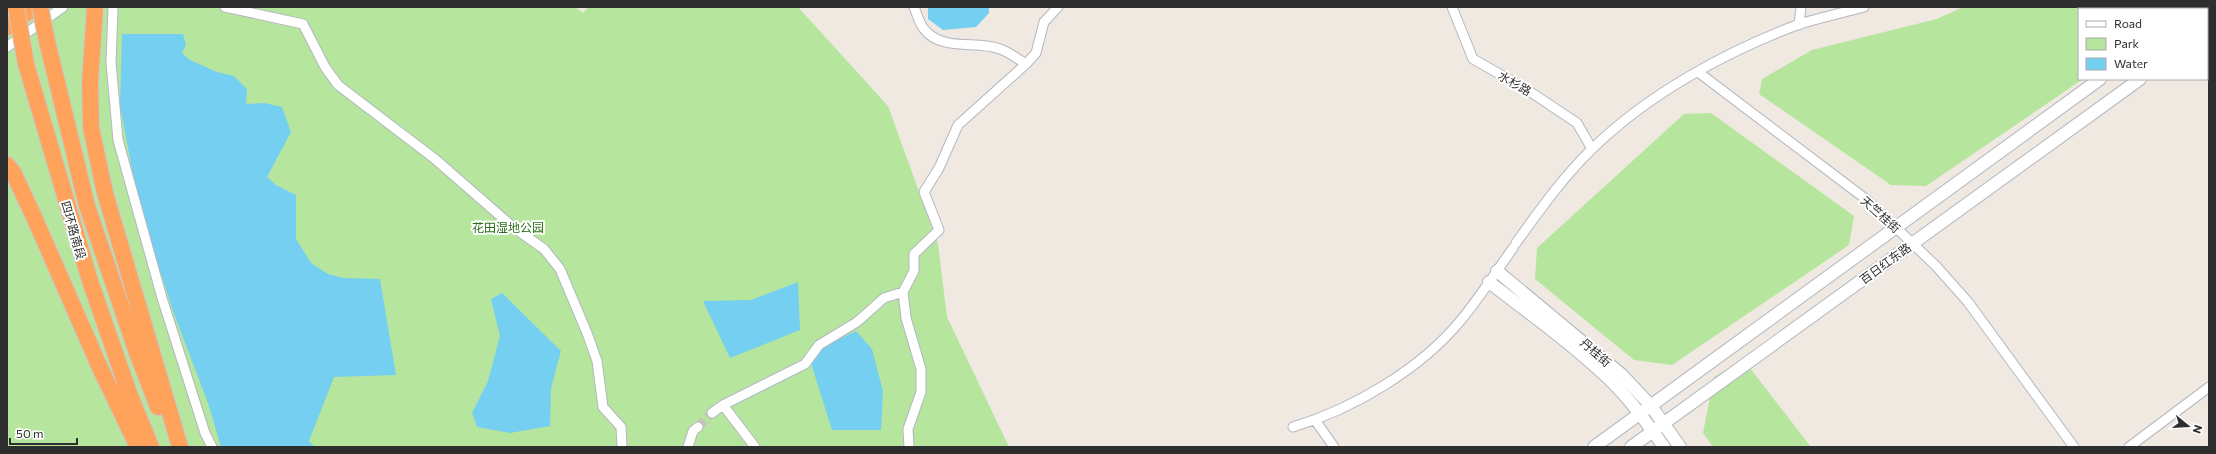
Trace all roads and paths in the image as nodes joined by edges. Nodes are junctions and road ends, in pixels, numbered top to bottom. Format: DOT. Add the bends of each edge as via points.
graph roads {
  1 [pos="16,7"];
  2 [pos="30,7"];
  3 [pos="40,7"];
  4 [pos="63,7"];
  5 [pos="113,7"];
  6 [pos="225,7"];
  7 [pos="914,7"];
  8 [pos="1058,7"];
  9 [pos="1452,7"];
  10 [pos="1801,7"];
  11 [pos="1864,7"];
  12 [pos="94,10"];
  13 [pos="1798,25"];
  14 [pos="7,27"];
  15 [pos="7,47"];
  16 [pos="1026,64"];
  17 [pos="1698,72"];
  18 [pos="2099,80"];
  19 [pos="2139,80"];
  20 [pos="1592,149"];
  21 [pos="7,165"];
  22 [pos="1896,226"];
  23 [pos="1913,243"];
  24 [pos="1497,271"];
  25 [pos="1489,282"];
  26 [pos="904,292"];
  27 [pos="2209,387"];
  28 [pos="723,405"];
  29 [pos="1651,406"];
  30 [pos="712,413"];
  31 [pos="1640,414"];
  32 [pos="1315,420"];
  33 [pos="1663,424"];
  34 [pos="698,427"];
  35 [pos="1293,427"];
  36 [pos="1653,431"];
  37 [pos="138,447"];
  38 [pos="151,447"];
  39 [pos="175,447"];
  40 [pos="180,447"];
  41 [pos="212,447"];
  42 [pos="622,447"];
  43 [pos="688,447"];
  44 [pos="755,447"];
  45 [pos="909,447"];
  46 [pos="1334,447"];
  47 [pos="1594,447"];
  48 [pos="1631,447"];
  49 [pos="1664,447"];
  50 [pos="1680,447"];
  51 [pos="2074,447"];
  52 [pos="2129,447"];
  1 -- 38 [label="highway, 四环路南段, bridge" via="26,64 90,281 129,393"];
  2 -- 14 [label="highway" via="28,12"];
  3 -- 39 [label="highway, 四环路南段, bridge" via="87,206 137,353"];
  4 -- 15 [label="street"];
  5 -- 41 [label="street" via="111,63 118,140 162,298 205,433"];
  6 -- 42 [label="street" via="303,24 325,68 338,84 435,159 514,227 544,249 560,269 587,333 597,361 603,407 621,427"];
  7 -- 16 [label="street" via="924,30 936,39 952,44 977,44 1000,49"];
  8 -- 16 [label="street" via="1044,22 1036,53"];
  9 -- 20 [label="street, 水杉路" via="1473,59 1577,122"];
  10 -- 13 [label="street"];
  11 -- 13 [label="street"];
  12 -- 40 [label="highway" via="90,82 91,128 105,194"];
  13 -- 17 [label="street" via="1734,51"];
  16 -- 26 [label="street" via="958,125 939,168 924,192 939,230 914,254 914,271"];
  17 -- 20 [label="street" via="1658,96"];
  17 -- 22 [label="street, 天竺桂街" via="1867,200"];
  18 -- 22 [label="street, 百日红东路"];
  19 -- 23 [label="street, 百日红东路"];
  20 -- 24 [label="street" via="1534,218"];
  21 -- 37 [label="highway" via="13,172 34,217 98,364"];
  22 -- 23 [label="street, 天竺桂街"];
  22 -- 29 [label="street, 百日红东路"];
  23 -- 33 [label="street, 百日红东路"];
  23 -- 51 [label="street, 天竺桂街" via="1968,302"];
  24 -- 25 [label="street"];
  24 -- 29 [label="street, 丹桂街" via="1622,376"];
  25 -- 31 [label="street, 丹桂街" via="1563,339 1609,379"];
  25 -- 32 [label="street" via="1461,321 1419,362 1356,401"];
  26 -- 28 [label="street" via="884,298 857,322 819,345 805,364"];
  26 -- 45 [label="street" via="906,318 921,369 921,392 908,429"];
  27 -- 52 [label="street"];
  28 -- 30 [label="street"];
  28 -- 44 [label="street"];
  29 -- 31 [label="street, 百日红东路"];
  29 -- 33 [label="street, 丹桂街"];
  31 -- 36 [label="street, 丹桂街"];
  31 -- 47 [label="street, 百日红东路"];
  32 -- 35 [label="street"];
  32 -- 46 [label="street"];
  33 -- 36 [label="street, 百日红东路"];
  33 -- 50 [label="street, 丹桂街"];
  34 -- 43 [label="street" via="693,431"];
  36 -- 48 [label="street, 百日红东路"];
  36 -- 49 [label="street, 丹桂街"];
}
